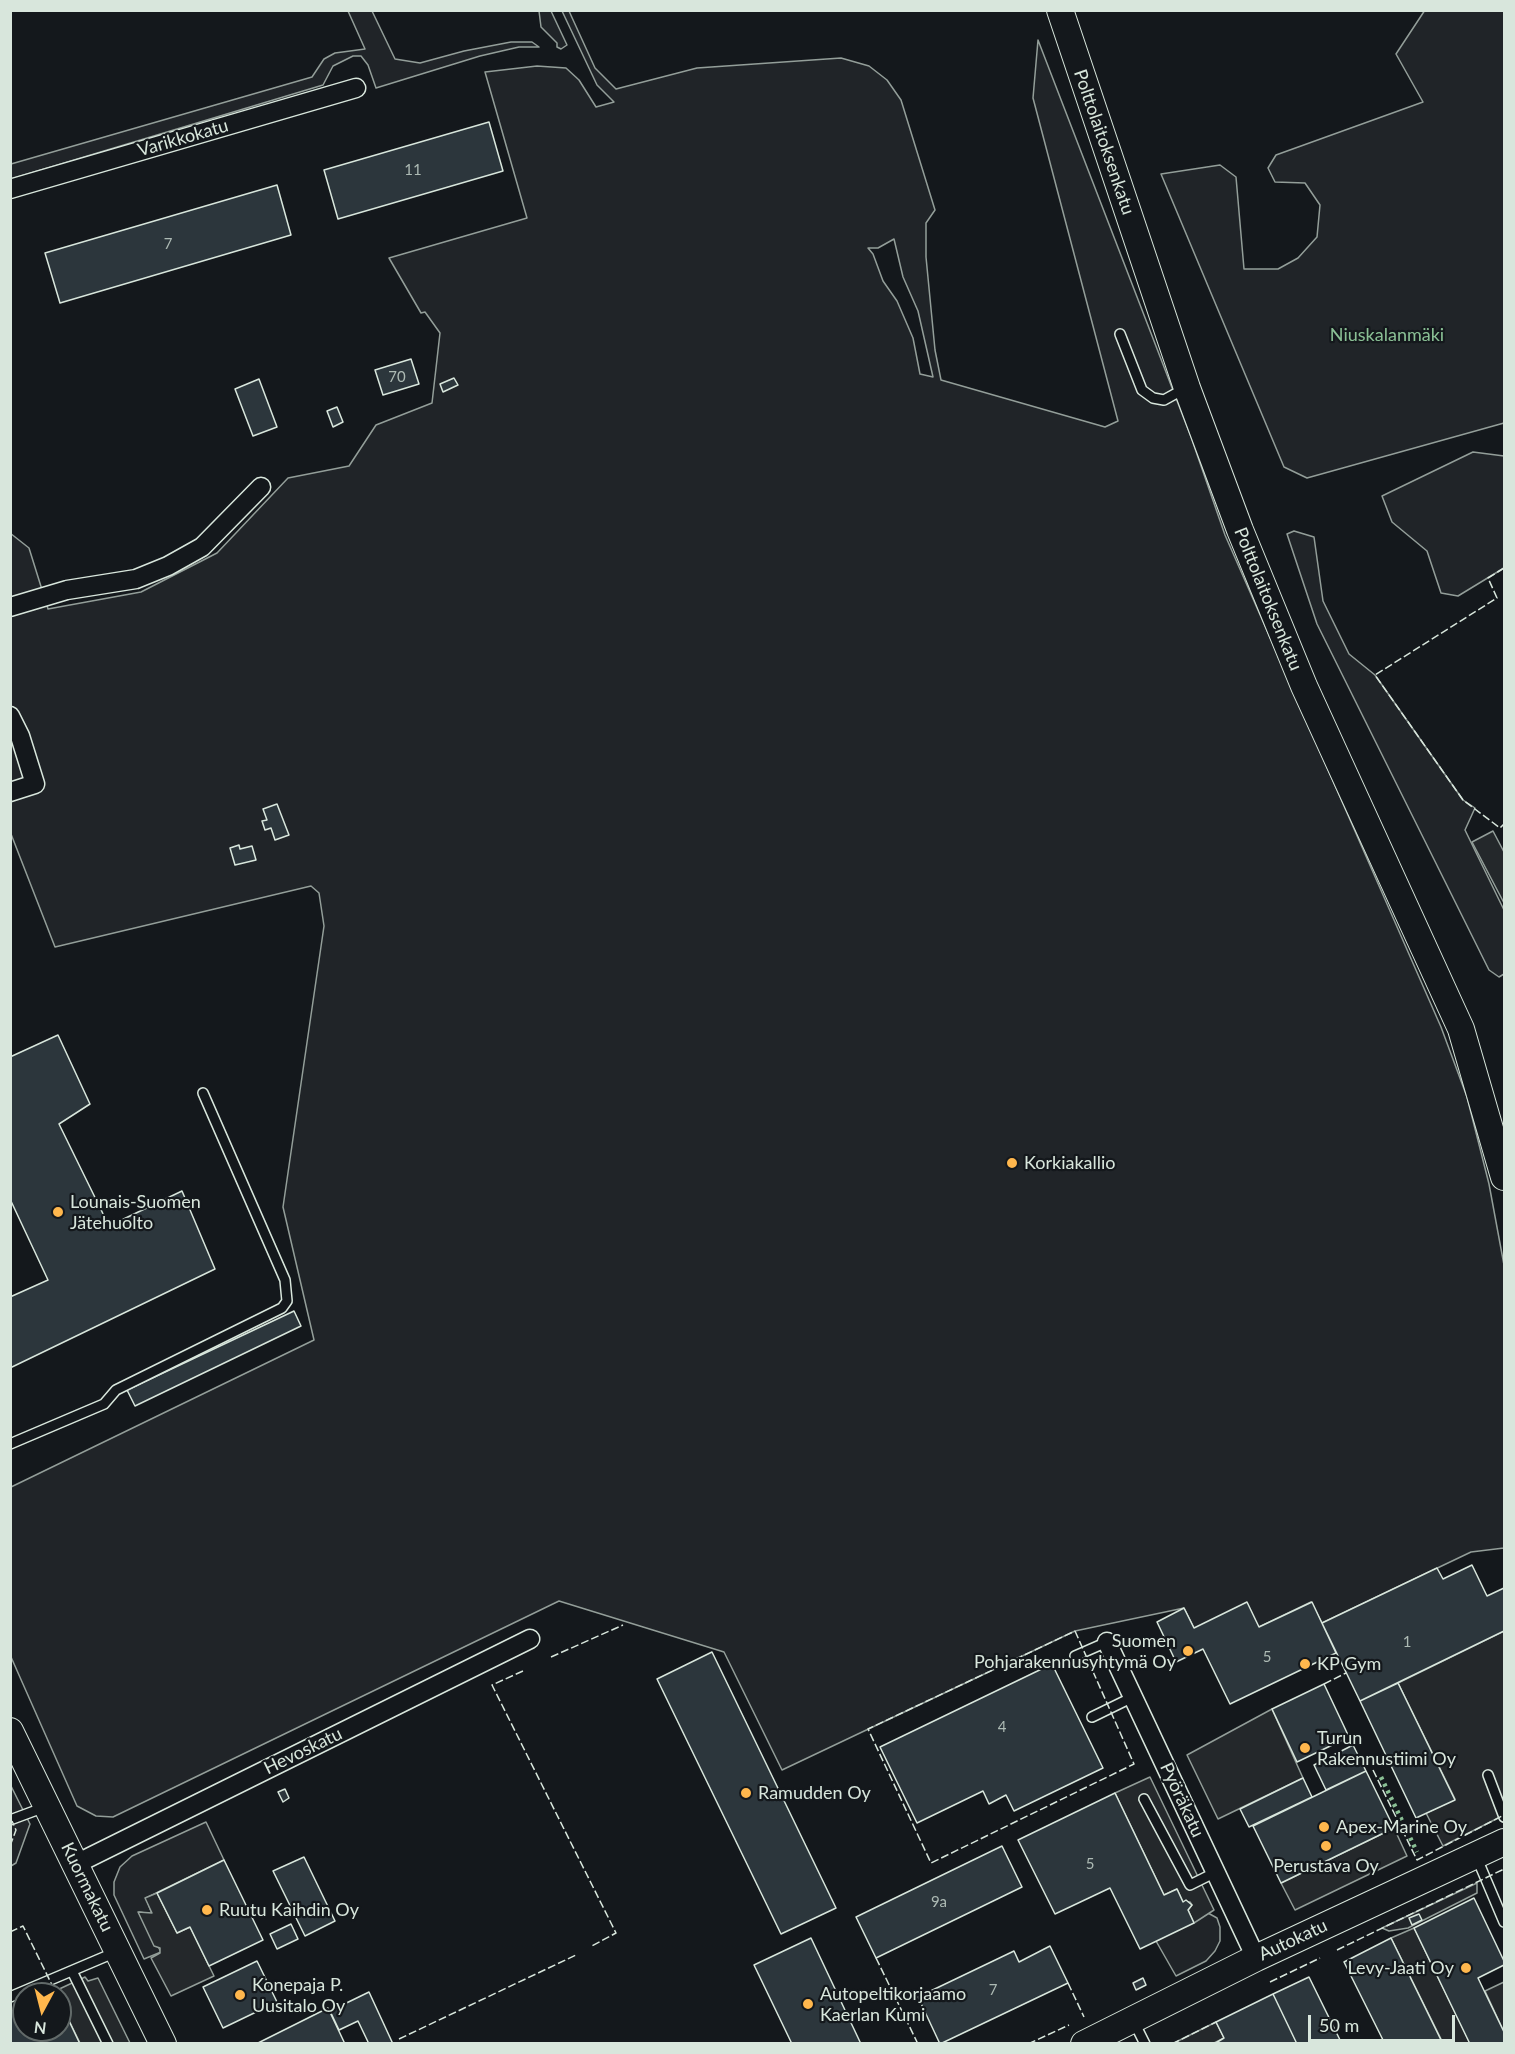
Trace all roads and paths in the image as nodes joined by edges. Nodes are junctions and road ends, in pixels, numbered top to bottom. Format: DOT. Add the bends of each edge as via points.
graph roads {
  1 [pos="1060,10"];
  2 [pos="356,88"];
  3 [pos="10,189"];
  4 [pos="1120,334"];
  5 [pos="1187,388"];
  6 [pos="261,488"];
  7 [pos="10,607"];
  8 [pos="10,716"];
  9 [pos="10,792"];
  10 [pos="203,1093"];
  11 [pos="1504,1177"];
  12 [pos="10,1444"];
  13 [pos="530,1638"];
  14 [pos="1107,1642"];
  15 [pos="1075,1656"];
  16 [pos="1133,1697"];
  17 [pos="1092,1717"];
  18 [pos="10,1731"];
  19 [pos="1488,1775"];
  20 [pos="1144,1799"];
  21 [pos="47,1806"];
  22 [pos="1504,1816"];
  23 [pos="10,1820"];
  24 [pos="1504,1842"];
  25 [pos="1475,1853"];
  26 [pos="76,1864"];
  27 [pos="1216,1872"];
  28 [pos="1504,1922"];
  29 [pos="118,1951"];
  30 [pos="1256,1958"];
  31 [pos="72,1971"];
  32 [pos="10,1997"];
  33 [pos="1133,2019"];
  34 [pos="108,2043"];
  35 [pos="163,2043"];
  36 [pos="1084,2043"];
  37 [pos="1145,2043"];
  1 -- 5 [label="street, Polttolaitoksenkatu"];
  2 -- 3 [label="street, Varikkokatu"];
  4 -- 5 [label="lane" via="1142,390 1164,400"];
  5 -- 11 [label="street, Polttolaitoksenkatu" via="1304,686 1461,1029"];
  6 -- 7 [label="street" via="202,547 168,566 136,579 67,590"];
  8 -- 9 [label="street" via="35,784"];
  10 -- 12 [label="lane" via="285,1280 287,1301 282,1308 116,1390 104,1404"];
  13 -- 26 [label="street, Hevoskatu"];
  14 -- 15 [label="lane"];
  14 -- 16 [label="street, Pyöräkatu"];
  16 -- 17 [label="lane"];
  16 -- 27 [label="street, Pyöräkatu"];
  18 -- 21 [label="street, Kuormakatu"];
  19 -- 22 [label="lane"];
  20 -- 27 [label="lane" via="1190,1885"];
  21 -- 23 [label="lane"];
  21 -- 26 [label="street, Kuormakatu"];
  24 -- 25 [label="street, Autokatu"];
  25 -- 28 [label="lane"];
  25 -- 30 [label="street, Autokatu"];
  26 -- 29 [label="street, Kuormakatu"];
  27 -- 30 [label="street, Pyöräkatu"];
  29 -- 31 [label="lane"];
  29 -- 35 [label="street, Kuormakatu"];
  30 -- 33 [label="street, Autokatu"];
  31 -- 32 [label="lane"];
  31 -- 34 [label="lane"];
  33 -- 36 [label="street, Autokatu"];
  33 -- 37 [label="lane"];
}
